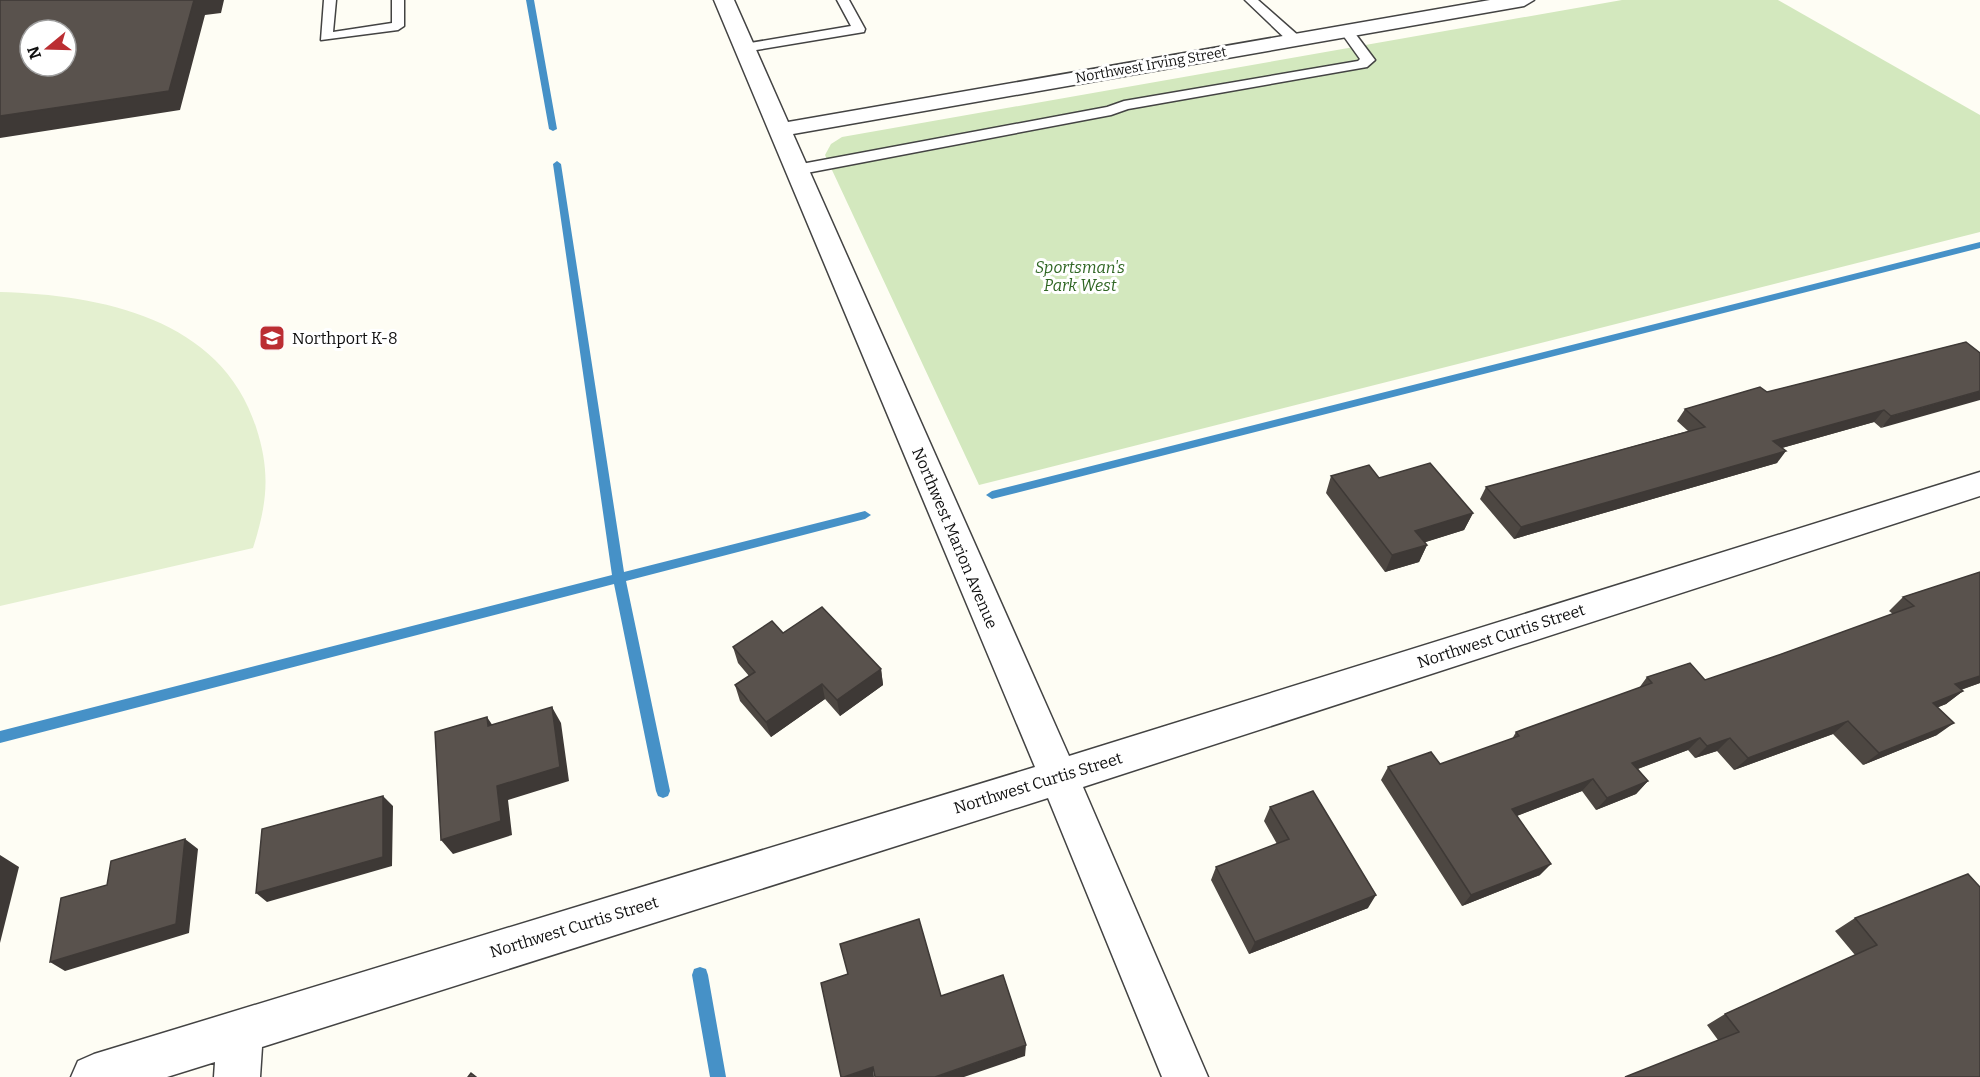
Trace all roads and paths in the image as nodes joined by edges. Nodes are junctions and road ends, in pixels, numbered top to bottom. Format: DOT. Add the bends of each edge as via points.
graph roads {
  1 [pos="330,0"];
  2 [pos="398,0"];
  3 [pos="724,0"];
  4 [pos="843,0"];
  5 [pos="1251,0"];
  6 [pos="1524,0"];
  7 [pos="1346,31"];
  8 [pos="1295,40"];
  9 [pos="744,48"];
  10 [pos="779,130"];
  11 [pos="796,170"];
  12 [pos="1980,484"];
  13 [pos="1059,777"];
  14 [pos="241,1031"];
  15 [pos="94,1077"];
  16 [pos="237,1077"];
  17 [pos="1185,1077"];
  1 -- 2 [label="lane" via="326,36 398,26"];
  3 -- 9 [label="street, Northwest Marion Avenue"];
  4 -- 9 [label="lane" via="859,29"];
  5 -- 8 [label="lane"];
  6 -- 7 [label="street, Northwest Irving Street"];
  7 -- 8 [label="street, Northwest Irving Street"];
  7 -- 11 [label="lane" via="1368,60 1362,64 1124,105 1111,111"];
  8 -- 10 [label="street, Northwest Irving Street"];
  9 -- 10 [label="street, Northwest Marion Avenue"];
  10 -- 11 [label="street, Northwest Marion Avenue"];
  11 -- 13 [label="street, Northwest Marion Avenue"];
  12 -- 13 [label="street, Northwest Curtis Street"];
  13 -- 14 [label="street, Northwest Curtis Street"];
  13 -- 17 [label="street, Northwest Marion Avenue"];
  14 -- 15 [label="street, Northwest Curtis Street"];
  14 -- 16 [label="street"];
}
